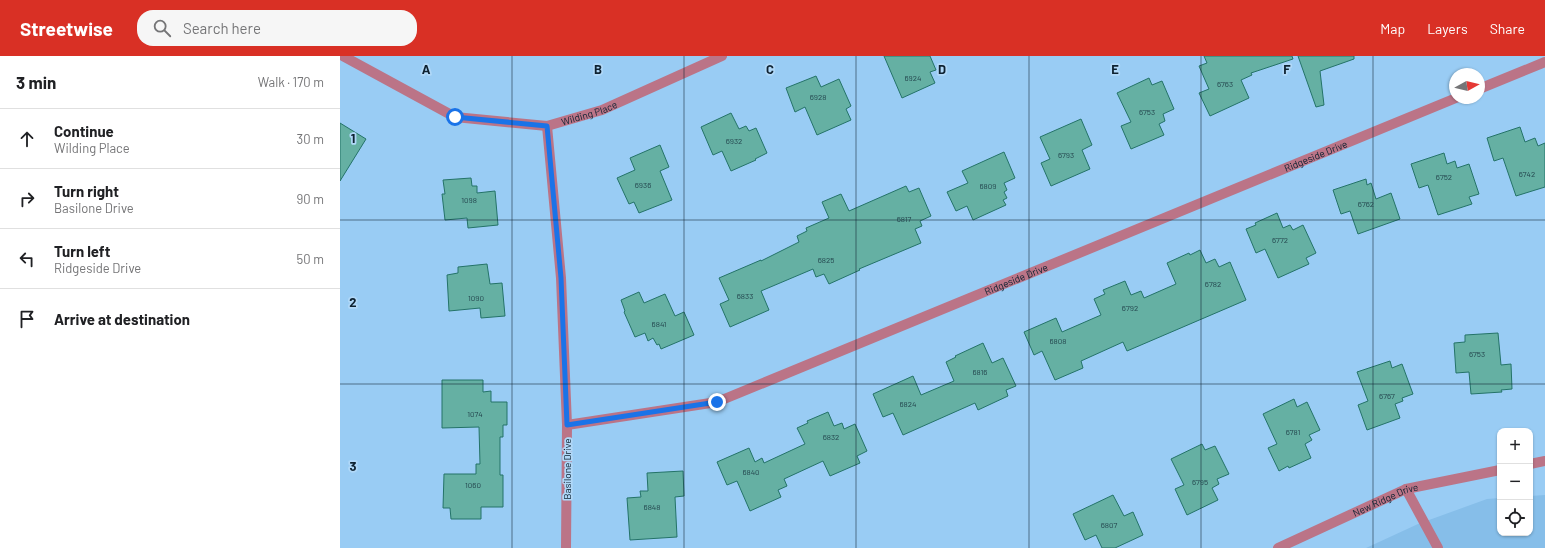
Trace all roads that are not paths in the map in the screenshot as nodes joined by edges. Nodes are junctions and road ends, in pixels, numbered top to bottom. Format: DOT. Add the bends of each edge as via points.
graph roads {
  1 [pos="342,56"];
  2 [pos="722,56"];
  3 [pos="1538,61"];
  4 [pos="1485,86"];
  5 [pos="1449,101"];
  6 [pos="547,126"];
  7 [pos="567,425"];
  8 [pos="1545,462"];
  9 [pos="1533,464"];
  10 [pos="1497,471"];
  11 [pos="1406,489"];
  12 [pos="566,548"];
  13 [pos="1278,548"];
  14 [pos="1438,548"];
  1 -- 6 [label="street, Wilding Place" via="455,117"];
  2 -- 6 [label="street, Wilding Place" via="602,110"];
  3 -- 4 [label="street"];
  5 -- 7 [label="street, Ridgeside Drive" via="717,402"];
  6 -- 7 [label="street, Basilone Drive" via="561,278"];
  7 -- 12 [label="street, Basilone Drive"];
  8 -- 9 [label="street"];
  10 -- 11 [label="street, New Ridge Drive"];
  11 -- 13 [label="street, New Ridge Drive"];
  11 -- 14 [label="street"];
}
